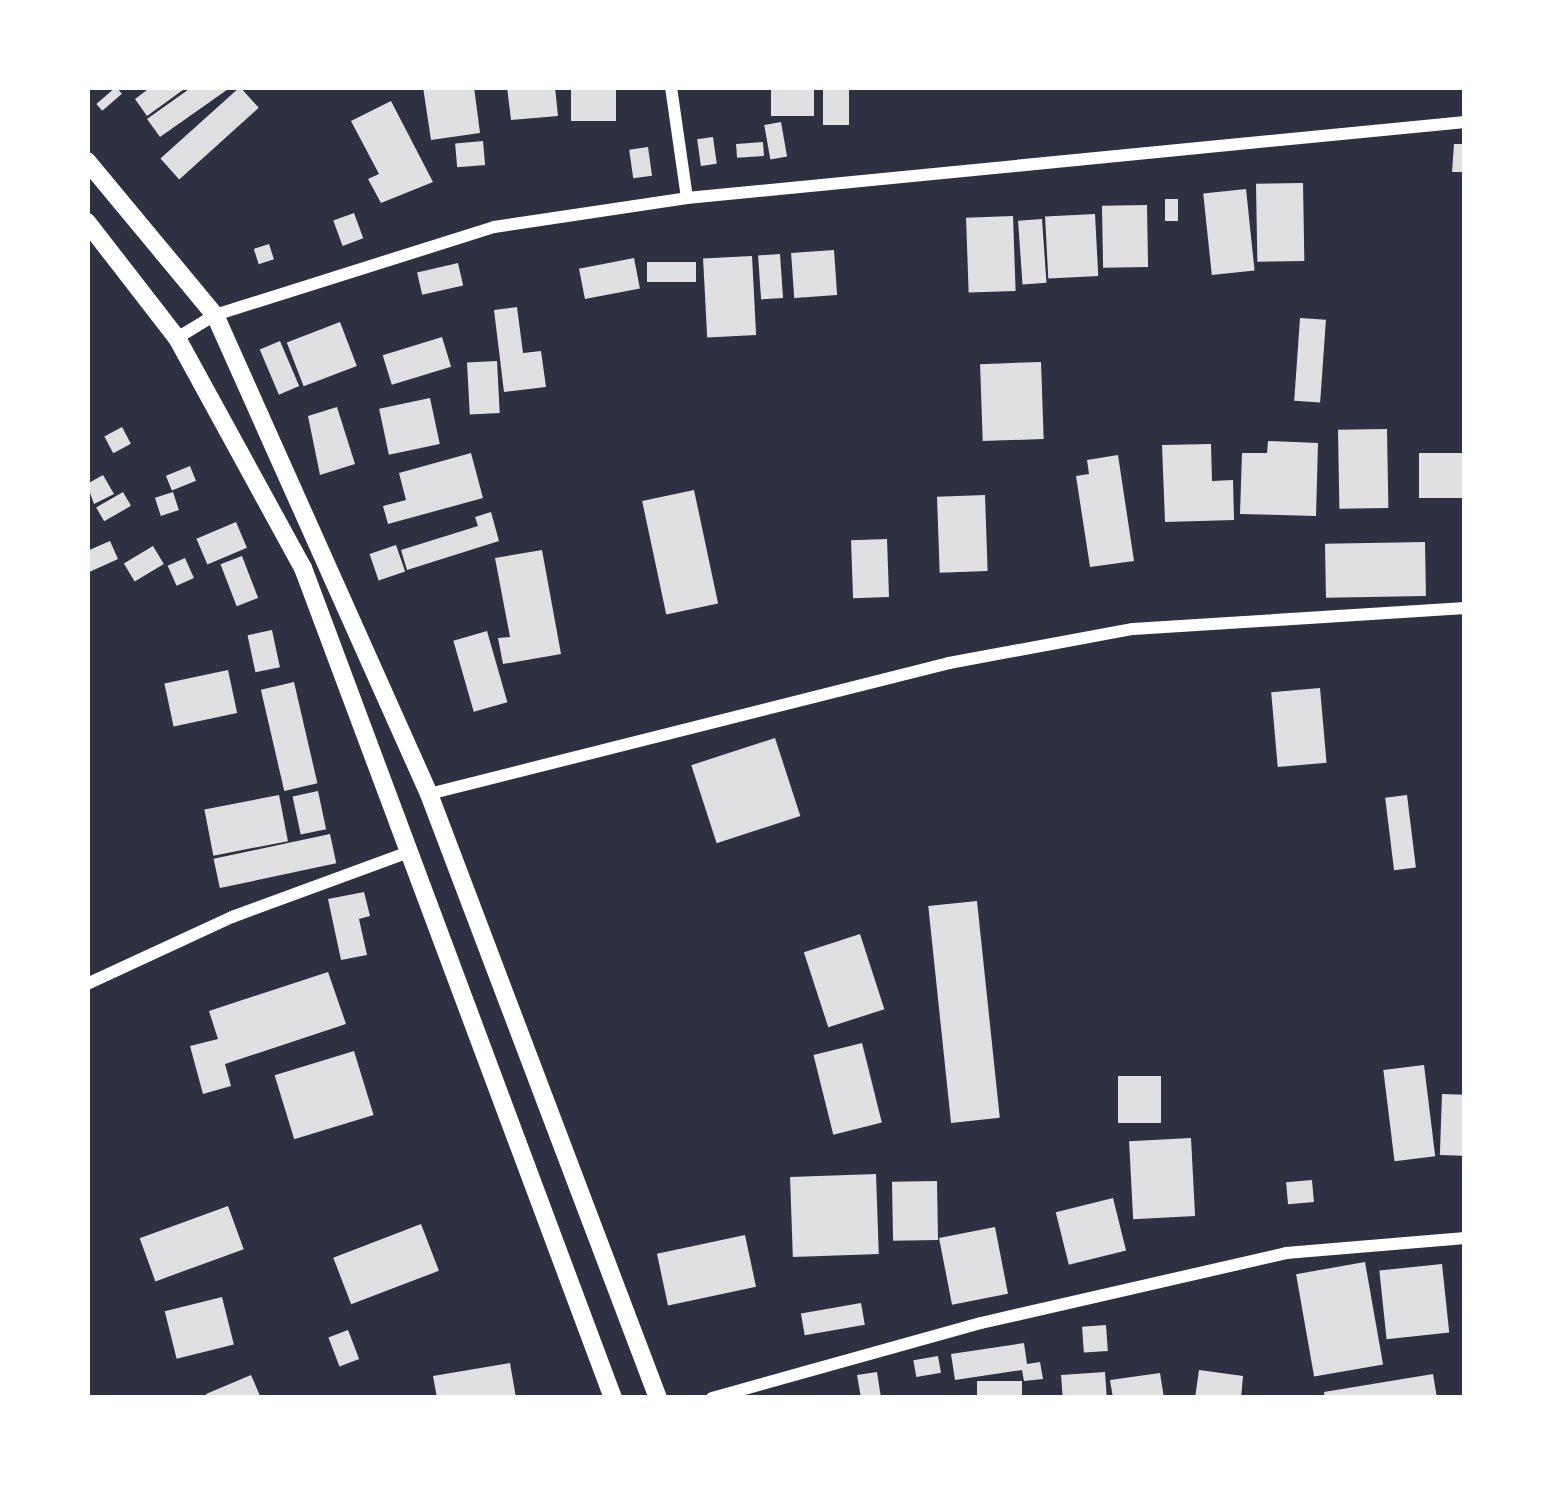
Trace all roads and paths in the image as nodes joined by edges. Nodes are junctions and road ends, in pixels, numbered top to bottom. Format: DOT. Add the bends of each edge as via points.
graph roads {
  1 [pos="671,87"];
  2 [pos="1465,122"];
  3 [pos="87,161"];
  4 [pos="687,198"];
  5 [pos="87,222"];
  6 [pos="215,315"];
  7 [pos="177,338"];
  8 [pos="1465,608"];
  9 [pos="429,794"];
  10 [pos="411,851"];
  11 [pos="87,984"];
  12 [pos="1465,1238"];
  13 [pos="613,1398"];
  14 [pos="658,1398"];
  15 [pos="712,1398"];
  1 -- 4 [label="street"];
  2 -- 4 [label="street"];
  3 -- 6 [label="street"];
  4 -- 6 [label="street" via="494,227"];
  5 -- 7 [label="street"];
  6 -- 7 [label="street"];
  6 -- 9 [label="street"];
  7 -- 10 [label="street" via="303,568"];
  8 -- 9 [label="street" via="1133,629 949,663"];
  9 -- 14 [label="street"];
  10 -- 11 [label="street" via="232,917"];
  10 -- 13 [label="street"];
  12 -- 15 [label="street" via="1286,1253 981,1323"];
}
